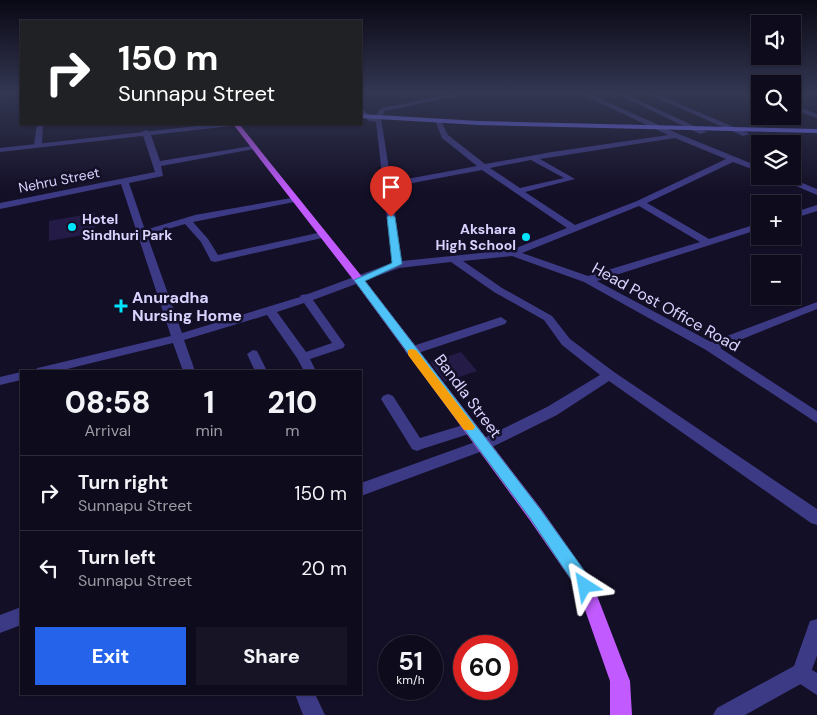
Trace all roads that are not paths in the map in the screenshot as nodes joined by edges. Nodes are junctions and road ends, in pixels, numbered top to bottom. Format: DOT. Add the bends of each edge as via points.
graph roads {
  1 [pos="40,126"];
  2 [pos="200,126"];
  3 [pos="238,126"];
  4 [pos="373,126"];
  5 [pos="441,126"];
  6 [pos="562,126"];
  7 [pos="580,126"];
  8 [pos="653,126"];
  9 [pos="691,126"];
  10 [pos="727,126"];
  11 [pos="695,128"];
  12 [pos="659,129"];
  13 [pos="736,130"];
  14 [pos="817,131"];
  15 [pos="146,132"];
  16 [pos="703,132"];
  17 [pos="746,134"];
  18 [pos="817,135"];
  19 [pos="676,136"];
  20 [pos="38,145"];
  21 [pos="254,147"];
  22 [pos="0,150"];
  23 [pos="533,158"];
  24 [pos="732,159"];
  25 [pos="157,164"];
  26 [pos="751,166"];
  27 [pos="484,167"];
  28 [pos="124,181"];
  29 [pos="387,185"];
  30 [pos="800,185"];
  31 [pos="519,191"];
  32 [pos="817,192"];
  33 [pos="294,199"];
  34 [pos="640,203"];
  35 [pos="0,206"];
  36 [pos="817,208"];
  37 [pos="801,213"];
  38 [pos="187,221"];
  39 [pos="574,229"];
  40 [pos="751,229"];
  41 [pos="142,234"];
  42 [pos="322,235"];
  43 [pos="708,242"];
  44 [pos="513,253"];
  45 [pos="453,259"];
  46 [pos="397,264"];
  47 [pos="359,280"];
  48 [pos="588,280"];
  49 [pos="305,297"];
  50 [pos="817,305"];
  51 [pos="269,309"];
  52 [pos="501,320"];
  53 [pos="179,337"];
  54 [pos="710,347"];
  55 [pos="411,351"];
  56 [pos="253,354"];
  57 [pos="303,358"];
  58 [pos="46,370"];
  59 [pos="189,370"];
  60 [pos="261,370"];
  61 [pos="309,370"];
  62 [pos="610,375"];
  63 [pos="20,376"];
  64 [pos="0,381"];
  65 [pos="388,399"];
  66 [pos="817,418"];
  67 [pos="470,428"];
  68 [pos="483,445"];
  69 [pos="362,490"];
  70 [pos="817,518"];
  71 [pos="20,616"];
  72 [pos="0,624"];
  73 [pos="817,628"];
  74 [pos="801,673"];
  75 [pos="817,685"];
  76 [pos="305,695"];
  77 [pos="314,715"];
  78 [pos="620,715"];
  79 [pos="724,715"];
  1 -- 20 [label="street"];
  2 -- 15 [label="street"];
  3 -- 21 [label="main road, Bandla Street"];
  4 -- 29 [label="street"];
  5 -- 27 [label="street" via="445,136"];
  6 -- 12 [label="main road"];
  7 -- 12 [label="main road"];
  8 -- 12 [label="street"];
  9 -- 11 [label="street"];
  10 -- 13 [label="street"];
  11 -- 12 [label="main road"];
  11 -- 13 [label="main road"];
  11 -- 16 [label="street"];
  12 -- 16 [label="main road"];
  12 -- 19 [label="street"];
  13 -- 14 [label="main road"];
  13 -- 17 [label="street"];
  15 -- 20 [label="street"];
  15 -- 25 [label="street"];
  16 -- 17 [label="main road"];
  17 -- 18 [label="main road"];
  19 -- 23 [label="street"];
  19 -- 24 [label="street"];
  20 -- 22 [label="street"];
  21 -- 25 [label="street"];
  21 -- 33 [label="main road, Bandla Street"];
  23 -- 27 [label="street"];
  23 -- 31 [label="street" via="572,179"];
  24 -- 26 [label="street"];
  24 -- 34 [label="street"];
  25 -- 28 [label="street, Nehru Street" via="160,174"];
  27 -- 29 [label="street"];
  27 -- 31 [label="street"];
  28 -- 35 [label="street, Nehru Street"];
  28 -- 41 [label="street, Nehru Street"];
  29 -- 46 [label="street"];
  30 -- 32 [label="street"];
  31 -- 39 [label="street"];
  33 -- 38 [label="street"];
  33 -- 42 [label="main road, Bandla Street"];
  34 -- 39 [label="street"];
  34 -- 43 [label="street"];
  36 -- 37 [label="street"];
  38 -- 41 [label="street"];
  38 -- 42 [label="street" via="205,241 215,259"];
  39 -- 44 [label="street"];
  40 -- 43 [label="street"];
  41 -- 53 [label="street, Nehru Street"];
  42 -- 47 [label="main road, Bandla Street"];
  43 -- 48 [label="street"];
  44 -- 45 [label="street, Head Post Office Road"];
  44 -- 48 [label="street, Head Post Office Road"];
  45 -- 46 [label="street, Head Post Office Road"];
  45 -- 62 [label="street" via="498,290 548,318 566,342"];
  46 -- 47 [label="street, Head Post Office Road"];
  47 -- 49 [label="street, Head Post Office Road"];
  47 -- 55 [label="main road, Bandla Street"];
  48 -- 54 [label="street, Head Post Office Road"];
  49 -- 51 [label="street, Head Post Office Road"];
  49 -- 57 [label="street" via="339,345"];
  50 -- 54 [label="street"];
  51 -- 53 [label="street, Head Post Office Road"];
  51 -- 57 [label="street"];
  52 -- 55 [label="street"];
  53 -- 58 [label="street, Head Post Office Road"];
  53 -- 59 [label="street, Nehru Street"];
  54 -- 66 [label="street, Head Post Office Road"];
  55 -- 67 [label="main road, Bandla Street"];
  56 -- 60 [label="street"];
  57 -- 61 [label="street"];
  62 -- 68 [label="street" via="552,411"];
  62 -- 70 [label="street"];
  63 -- 64 [label="street"];
  65 -- 67 [label="street" via="417,445"];
  67 -- 68 [label="main road, Bandla Street"];
  68 -- 69 [label="street"];
  68 -- 78 [label="main road, Bandla Street" via="585,586 620,681"];
  71 -- 72 [label="street"];
  73 -- 74 [label="street"];
  74 -- 75 [label="street"];
  74 -- 79 [label="street"];
  76 -- 77 [label="street"];
}
